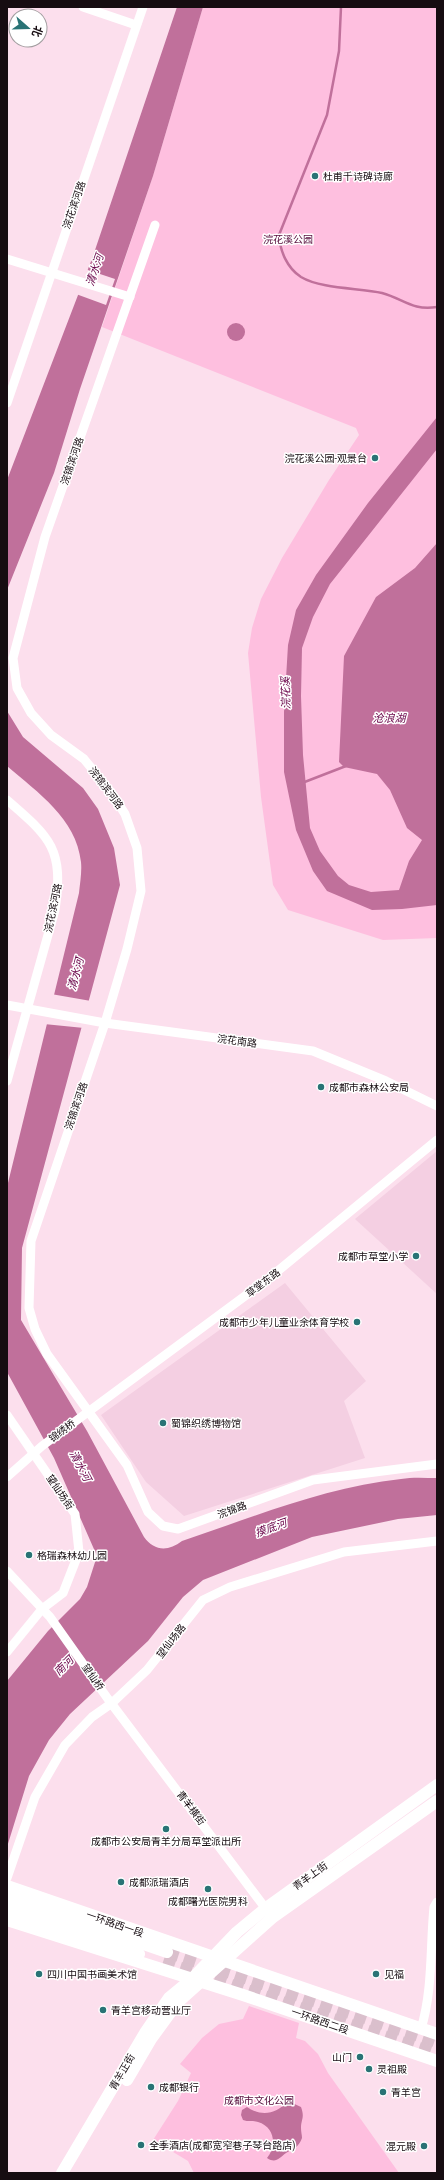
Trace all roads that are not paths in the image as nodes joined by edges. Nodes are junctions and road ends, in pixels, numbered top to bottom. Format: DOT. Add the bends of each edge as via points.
graph roads {
  1 [pos="82,7"];
  2 [pos="143,7"];
  3 [pos="136,25"];
  4 [pos="156,225"];
  5 [pos="7,259"];
  6 [pos="51,274"];
  7 [pos="130,297"];
  8 [pos="7,403"];
  9 [pos="7,800"];
  10 [pos="7,1006"];
  11 [pos="26,1009"];
  12 [pos="104,1023"];
  13 [pos="7,1080"];
  14 [pos="437,1106"];
  15 [pos="437,1140"];
  16 [pos="90,1411"];
  17 [pos="7,1415"];
  18 [pos="82,1417"];
  19 [pos="33,1453"];
  20 [pos="437,1464"];
  21 [pos="7,1477"];
  22 [pos="437,1541"];
  23 [pos="7,1572"];
  24 [pos="42,1609"];
  25 [pos="7,1652"];
  26 [pos="110,1701"];
  27 [pos="437,1785"];
  28 [pos="437,1801"];
  29 [pos="7,1878"];
  30 [pos="7,1886"];
  31 [pos="7,1897"];
  32 [pos="437,1902"];
  33 [pos="7,1909"];
  34 [pos="269,1913"];
  35 [pos="7,1920"];
  36 [pos="211,1958"];
  37 [pos="224,1962"];
  38 [pos="197,1981"];
  39 [pos="421,2029"];
  40 [pos="437,2034"];
  41 [pos="437,2061"];
  42 [pos="62,2173"];
  43 [pos="70,2173"];
  1 -- 3 [label="street"];
  2 -- 3 [label="street, 浣花滨河路"];
  3 -- 6 [label="street, 浣花滨河路"];
  4 -- 7 [label="street, 浣锦滨河路"];
  5 -- 6 [label="street"];
  6 -- 7 [label="street"];
  6 -- 8 [label="street, 浣花滨河路"];
  7 -- 12 [label="street, 浣锦滨河路" via="45,537 13,658 17,688 31,713 51,735 84,760 111,792 125,814 137,848 141,891 127,949"];
  9 -- 11 [label="street, 浣花滨河路" via="35,824 51,845 57,861 59,881 55,910"];
  10 -- 11 [label="street, 浣花南路"];
  11 -- 12 [label="street, 浣花南路"];
  11 -- 13 [label="street"];
  12 -- 14 [label="street, 浣花南路" via="313,1051 386,1081"];
  12 -- 16 [label="street, 浣锦滨河路" via="31,1241 29,1308 35,1329 48,1354"];
  15 -- 16 [label="street, 草堂东路" via="268,1279"];
  16 -- 18 [label="street, 草堂东路"];
  16 -- 20 [label="street, 浣锦路" via="127,1465 148,1512 163,1526 178,1529 313,1480"];
  17 -- 19 [label="street, 望仙场街"];
  18 -- 19 [label="street, 锦绣桥"];
  19 -- 21 [label="street, 锦绣桥"];
  19 -- 24 [label="street, 望仙场街" via="75,1514 79,1552 63,1593"];
  22 -- 26 [label="street, 望仙场路" via="344,1552 230,1587 203,1600 147,1670"];
  23 -- 24 [label="street, 望仙桥"];
  24 -- 25 [label="street, 望仙场街"];
  24 -- 26 [label="street, 望仙桥"];
  26 -- 29 [label="street, 望仙场路" via="65,1745 35,1796"];
  26 -- 34 [label="street, 青羊横街"];
  27 -- 34 [label="main road, 青羊上街"];
  28 -- 34 [label="main road, 青羊上街"];
  30 -- 36 [label="main road, 一环路西一段"];
  31 -- 33 [label="main road" via="165,1957"];
  32 -- 39 [label="street" via="434,1907 430,1943 430,1977"];
  34 -- 36 [label="main road, 青羊上街"];
  34 -- 37 [label="main road, 青羊上街"];
  35 -- 38 [label="main road"];
  36 -- 37 [label="main road, 一环路西一段"];
  36 -- 38 [label="main road, 青羊上街"];
  37 -- 38 [label="main road, 青羊上街"];
  37 -- 39 [label="main road"];
  38 -- 41 [label="main road, 一环路西二段"];
  38 -- 42 [label="main road, 青羊正街" via="169,1998 145,2033"];
  38 -- 43 [label="main road, 青羊正街" via="151,2039"];
  39 -- 40 [label="main road"];
}
